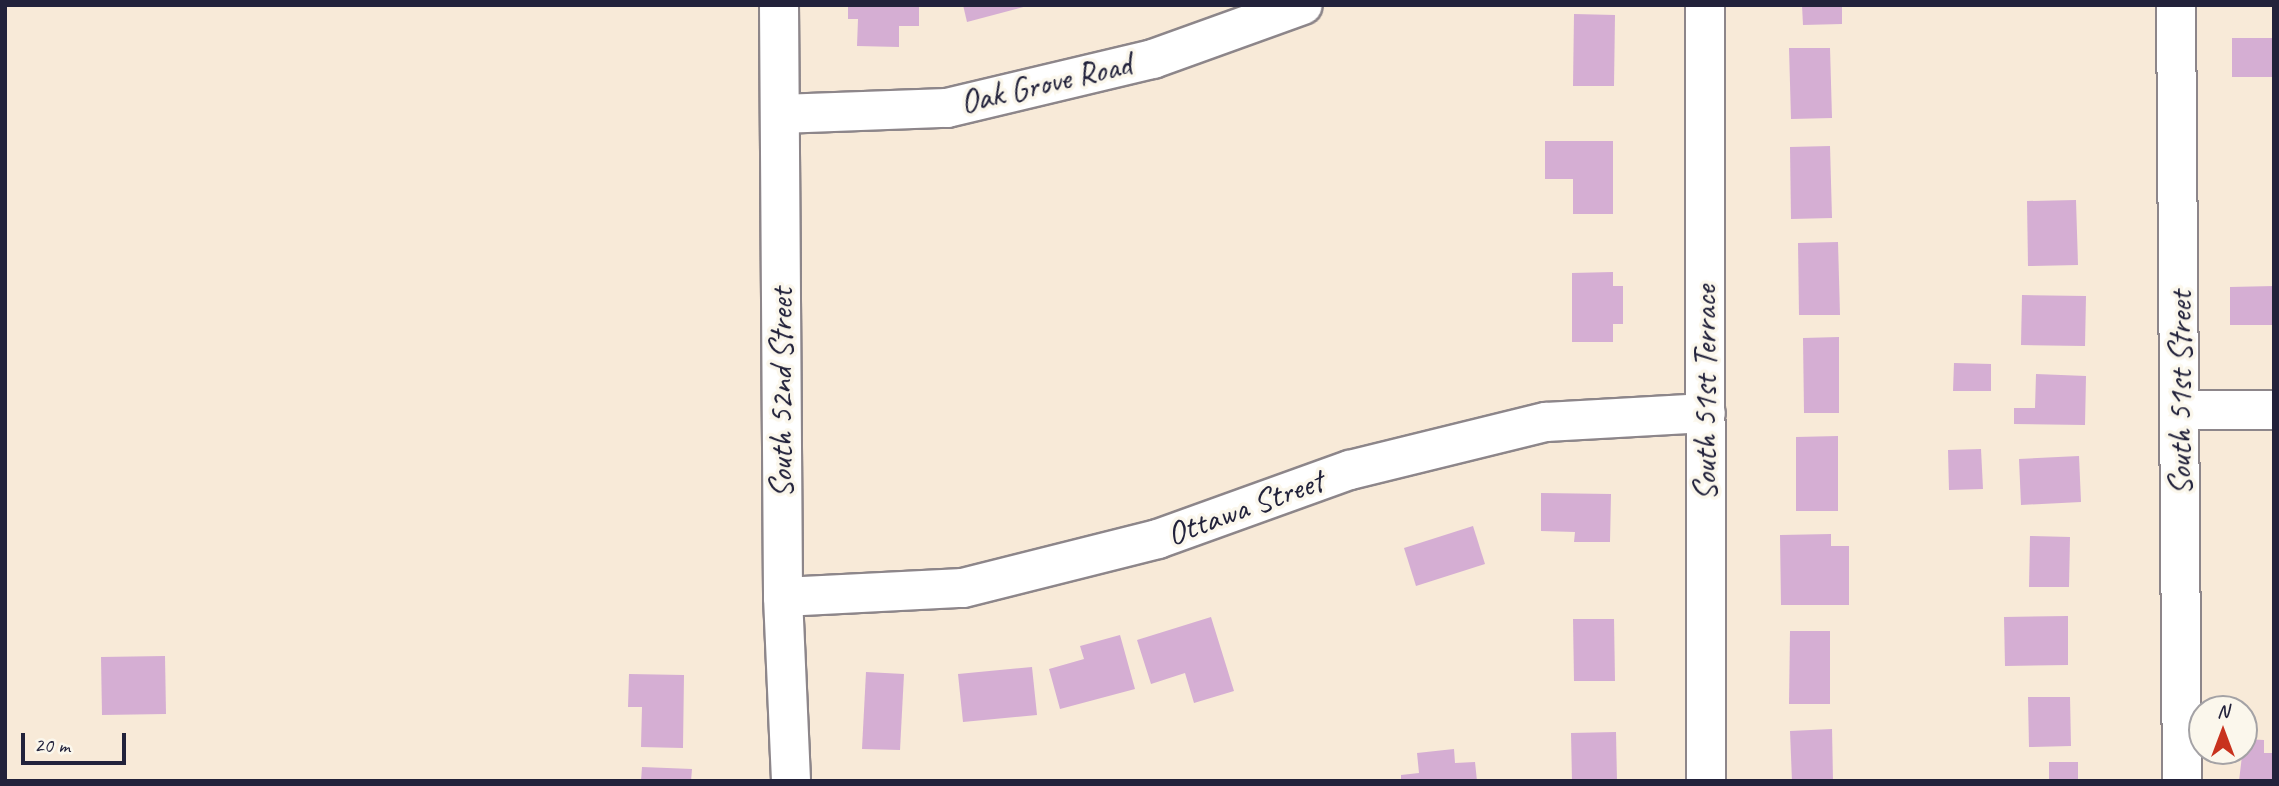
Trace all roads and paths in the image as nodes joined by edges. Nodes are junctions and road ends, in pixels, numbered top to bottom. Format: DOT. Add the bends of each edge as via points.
graph roads {
  1 [pos="779,5"];
  2 [pos="1303,5"];
  3 [pos="1705,5"];
  4 [pos="2176,5"];
  5 [pos="780,114"];
  6 [pos="2182,410"];
  7 [pos="2274,410"];
  8 [pos="1706,413"];
  9 [pos="783,597"];
  10 [pos="791,781"];
  11 [pos="1706,781"];
  12 [pos="2182,781"];
  1 -- 5 [label="street, South 52nd Street"];
  2 -- 5 [label="street, Oak Grove Road" via="1153,59 947,108"];
  3 -- 8 [label="street, South 51st Terrace"];
  4 -- 6 [label="street, South 51st Street"];
  5 -- 9 [label="street, South 52nd Street"];
  6 -- 7 [label="street"];
  6 -- 12 [label="street, South 51st Street"];
  8 -- 9 [label="street, Ottawa Street" via="1546,422 1350,470 1158,539 963,588"];
  8 -- 11 [label="street, South 51st Terrace"];
  9 -- 10 [label="street, South 52nd Street"];
}
